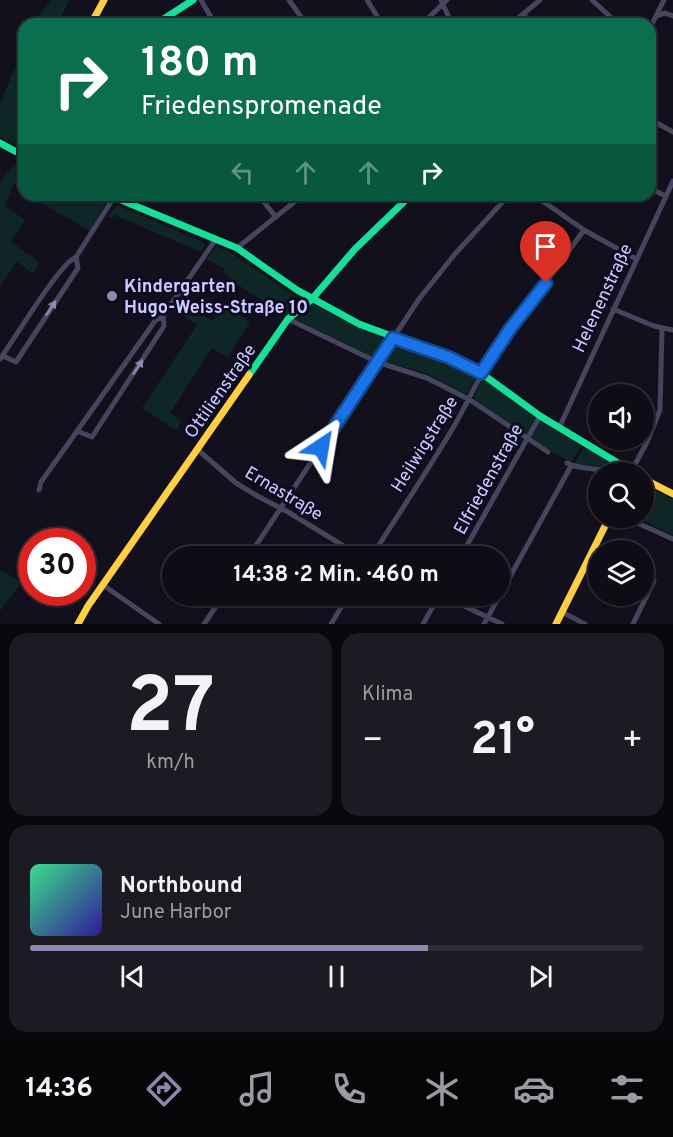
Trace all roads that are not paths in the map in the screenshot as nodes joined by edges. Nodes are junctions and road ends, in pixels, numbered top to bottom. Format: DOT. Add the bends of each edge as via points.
graph roads {
  1 [pos="104,0"];
  2 [pos="193,0"];
  3 [pos="201,0"];
  4 [pos="289,0"];
  5 [pos="367,0"];
  6 [pos="540,0"];
  7 [pos="592,0"];
  8 [pos="664,0"];
  9 [pos="443,1"];
  10 [pos="523,14"];
  11 [pos="673,16"];
  12 [pos="94,18"];
  13 [pos="165,18"];
  14 [pos="212,18"];
  15 [pos="302,18"];
  16 [pos="378,18"];
  17 [pos="427,18"];
  18 [pos="450,18"];
  19 [pos="518,18"];
  20 [pos="527,18"];
  21 [pos="612,18"];
  22 [pos="655,18"];
  23 [pos="656,18"];
  24 [pos="656,122"];
  25 [pos="673,132"];
  26 [pos="0,143"];
  27 [pos="18,153"];
  28 [pos="673,181"];
  29 [pos="656,191"];
  30 [pos="665,196"];
  31 [pos="108,201"];
  32 [pos="123,201"];
  33 [pos="263,201"];
  34 [pos="296,201"];
  35 [pos="405,201"];
  36 [pos="543,201"];
  37 [pos="502,202"];
  38 [pos="276,217"];
  39 [pos="584,230"];
  40 [pos="216,239"];
  41 [pos="237,248"];
  42 [pos="76,257"];
  43 [pos="636,260"];
  44 [pos="312,299"];
  45 [pos="613,309"];
  46 [pos="163,316"];
  47 [pos="288,319"];
  48 [pos="26,320"];
  49 [pos="38,328"];
  50 [pos="662,329"];
  51 [pos="673,330"];
  52 [pos="393,338"];
  53 [pos="1,357"];
  54 [pos="377,362"];
  55 [pos="481,373"];
  56 [pos="106,390"];
  57 [pos="118,398"];
  58 [pos="470,400"];
  59 [pos="540,416"];
  60 [pos="559,428"];
  61 [pos="77,431"];
  62 [pos="528,439"];
  63 [pos="197,449"];
  64 [pos="548,452"];
  65 [pos="615,462"];
  66 [pos="637,462"];
  67 [pos="588,467"];
  68 [pos="654,484"];
  69 [pos="39,490"];
  70 [pos="673,494"];
  71 [pos="280,508"];
  72 [pos="604,528"];
  73 [pos="647,528"];
  74 [pos="673,540"];
  75 [pos="255,546"];
  76 [pos="343,546"];
  77 [pos="378,546"];
  78 [pos="467,546"];
  79 [pos="103,585"];
  80 [pos="216,606"];
  81 [pos="342,606"];
  82 [pos="435,606"];
  83 [pos="463,606"];
  84 [pos="642,606"];
  85 [pos="562,612"];
  86 [pos="488,617"];
  87 [pos="78,624"];
  88 [pos="159,624"];
  89 [pos="204,624"];
  90 [pos="331,624"];
  91 [pos="423,624"];
  92 [pos="484,624"];
  93 [pos="502,624"];
  94 [pos="556,624"];
  95 [pos="585,624"];
  96 [pos="633,624"];
  1 -- 12 [label="street"];
  2 -- 13 [label="street"];
  3 -- 14 [label="street"];
  4 -- 15 [label="street"];
  5 -- 16 [label="street"];
  6 -- 10 [label="street"];
  7 -- 21 [label="street"];
  8 -- 22 [label="street"];
  9 -- 17 [label="street"];
  9 -- 18 [label="street"];
  10 -- 19 [label="street"];
  10 -- 20 [label="street"];
  11 -- 23 [label="street" via="662,13"];
  24 -- 25 [label="street"];
  26 -- 27 [label="street"];
  28 -- 30 [label="street, Helenenstraße"];
  29 -- 30 [label="street"];
  30 -- 43 [label="street, Helenenstraße"];
  31 -- 42 [label="street"];
  32 -- 40 [label="street"];
  33 -- 38 [label="street"];
  34 -- 38 [label="street"];
  35 -- 44 [label="street, Ottilienstraße" via="355,249"];
  36 -- 39 [label="street"];
  37 -- 52 [label="street" via="419,298"];
  38 -- 41 [label="street"];
  39 -- 43 [label="street"];
  39 -- 55 [label="street, Heilwigstraße"];
  40 -- 41 [label="street"];
  40 -- 46 [label="street"];
  41 -- 44 [label="street"];
  42 -- 48 [label="street"];
  49 -- 42 [label="street, one-way" via="78,268"];
  43 -- 45 [label="street, Helenenstraße"];
  44 -- 47 [label="street, Ottilienstraße"];
  44 -- 52 [label="street"];
  45 -- 50 [label="street"];
  45 -- 60 [label="street, Helenenstraße"];
  46 -- 56 [label="street" via="155,321"];
  57 -- 46 [label="street, one-way" via="164,326"];
  47 -- 54 [label="street"];
  47 -- 63 [label="street, Ottilienstraße"];
  48 -- 49 [label="street"];
  48 -- 53 [label="street"];
  49 -- 53 [label="street" via="16,362"];
  50 -- 51 [label="street"];
  50 -- 66 [label="street" via="660,410"];
  52 -- 54 [label="street"];
  52 -- 55 [label="street"];
  54 -- 58 [label="street" via="428,378"];
  54 -- 71 [label="street"];
  55 -- 58 [label="street, Heilwigstraße"];
  55 -- 59 [label="street"];
  56 -- 57 [label="street"];
  56 -- 61 [label="street"];
  57 -- 61 [label="street" via="92,437"];
  58 -- 62 [label="street"];
  58 -- 77 [label="street, Heilwigstraße"];
  59 -- 60 [label="street"];
  59 -- 62 [label="street, Elfriedenstraße"];
  60 -- 65 [label="street"];
  61 -- 69 [label="street"];
  62 -- 64 [label="street"];
  62 -- 78 [label="street, Elfriedenstraße"];
  63 -- 71 [label="street, Ernastraße" via="236,483"];
  63 -- 79 [label="street, Ottilienstraße"];
  67 -- 86 [label="street" via="569,465"];
  68 -- 70 [label="street"];
  71 -- 75 [label="street"];
  71 -- 76 [label="street, Ernastraße"];
  72 -- 85 [label="street"];
  73 -- 74 [label="street"];
  79 -- 87 [label="street, Ottilienstraße"];
  79 -- 88 [label="street"];
  80 -- 89 [label="street"];
  81 -- 90 [label="street"];
  82 -- 91 [label="street"];
  83 -- 86 [label="street"];
  84 -- 96 [label="street"];
  85 -- 94 [label="street"];
  85 -- 95 [label="street"];
  86 -- 92 [label="street"];
  86 -- 93 [label="street"];
}
